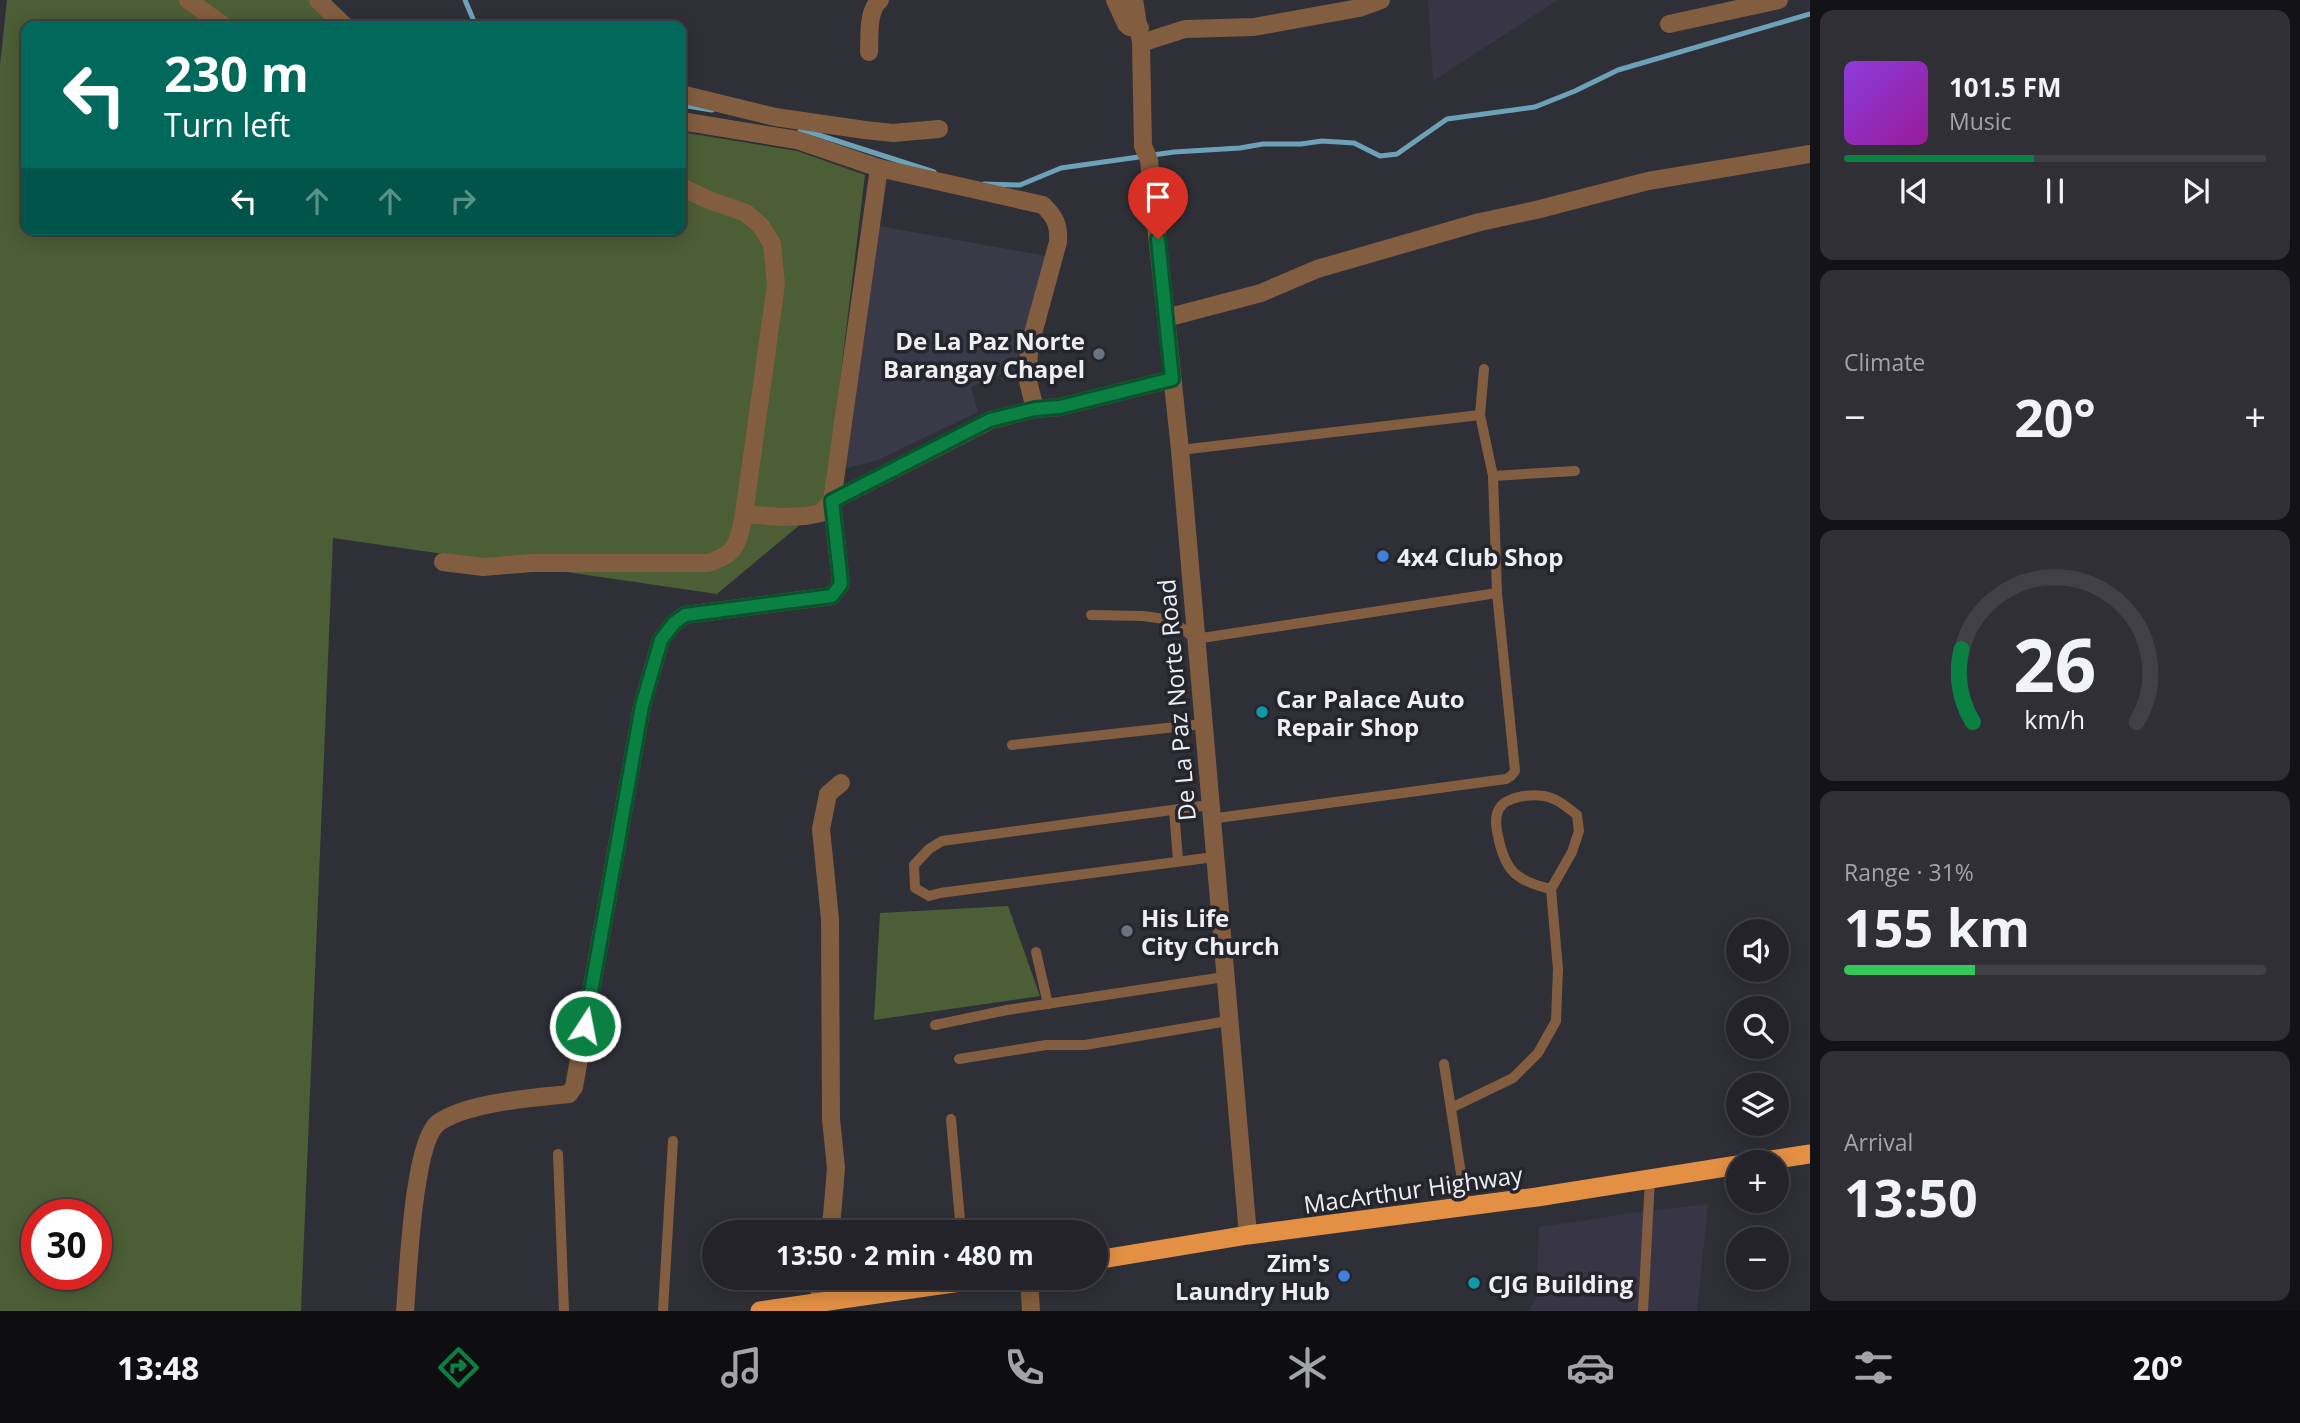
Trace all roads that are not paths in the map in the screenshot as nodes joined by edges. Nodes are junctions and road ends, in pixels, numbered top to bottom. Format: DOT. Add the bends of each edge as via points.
graph roads {
  1 [pos="188,0"];
  2 [pos="318,0"];
  3 [pos="880,0"];
  4 [pos="1115,0"];
  5 [pos="1134,0"];
  6 [pos="1381,0"];
  7 [pos="1779,0"];
  8 [pos="1728,6"];
  9 [pos="217,21"];
  10 [pos="340,21"];
  11 [pos="1669,24"];
  12 [pos="1140,36"];
  13 [pos="869,52"];
  14 [pos="686,95"];
  15 [pos="686,122"];
  16 [pos="939,129"];
  17 [pos="1810,154"];
  18 [pos="879,168"];
  19 [pos="686,189"];
  20 [pos="1166,318"];
  21 [pos="1485,369"];
  22 [pos="1172,379"];
  23 [pos="1035,409"];
  24 [pos="1480,415"];
  25 [pos="1180,450"];
  26 [pos="1575,471"];
  27 [pos="1493,475"];
  28 [pos="832,501"];
  29 [pos="744,514"];
  30 [pos="443,562"];
  31 [pos="1497,593"];
  32 [pos="1091,615"];
  33 [pos="1195,639"];
  34 [pos="1203,724"];
  35 [pos="1012,745"];
  36 [pos="841,783"];
  37 [pos="1174,810"];
  38 [pos="1210,812"];
  39 [pos="1214,857"];
  40 [pos="1178,860"];
  41 [pos="1551,889"];
  42 [pos="1036,953"];
  43 [pos="1224,977"];
  44 [pos="1048,1004"];
  45 [pos="1228,1021"];
  46 [pos="935,1026"];
  47 [pos="959,1059"];
  48 [pos="1444,1065"];
  49 [pos="1451,1108"];
  50 [pos="951,1119"];
  51 [pos="673,1141"];
  52 [pos="558,1154"];
  53 [pos="1810,1154"];
  54 [pos="1789,1157"];
  55 [pos="1726,1167"];
  56 [pos="1650,1178"];
  57 [pos="1466,1206"];
  58 [pos="831,1220"];
  59 [pos="960,1220"];
  60 [pos="1248,1235"];
  61 [pos="1108,1258"];
  62 [pos="820,1290"];
  63 [pos="895,1290"];
  64 [pos="1030,1290"];
  65 [pos="820,1302"];
  66 [pos="405,1311"];
  67 [pos="564,1311"];
  68 [pos="663,1311"];
  69 [pos="760,1311"];
  70 [pos="1031,1311"];
  71 [pos="1643,1311"];
  1 -- 9 [label="street"];
  2 -- 10 [label="street"];
  3 -- 13 [label="street" via="872,15"];
  4 -- 12 [label="street" via="1129,27"];
  5 -- 12 [label="street, De La Paz Norte Road"];
  6 -- 12 [label="street" via="1254,27"];
  7 -- 8 [label="street"];
  8 -- 11 [label="street"];
  12 -- 20 [label="street, De La Paz Norte Road" via="1146,153"];
  14 -- 16 [label="street" via="775,117 865,130"];
  15 -- 18 [label="street" via="797,140"];
  17 -- 20 [label="street" via="1648,181 1480,222 1317,269 1261,293"];
  18 -- 23 [label="street" via="1043,205 1057,219 1058,242 1029,348 1028,381"];
  18 -- 28 [label="street"];
  19 -- 29 [label="street" via="746,213 772,244 776,284"];
  20 -- 22 [label="street, De La Paz Norte Road"];
  21 -- 24 [label="lane"];
  22 -- 23 [label="street"];
  22 -- 25 [label="street, De La Paz Norte Road"];
  23 -- 28 [label="street" via="990,420"];
  24 -- 25 [label="lane"];
  24 -- 27 [label="lane"];
  25 -- 33 [label="street, De La Paz Norte Road"];
  26 -- 27 [label="lane"];
  27 -- 31 [label="lane"];
  28 -- 29 [label="street" via="821,513 806,516"];
  28 -- 66 [label="street" via="841,584 832,596 685,615 661,640 642,706 574,1087 569,1094 480,1107 437,1124 420,1167"];
  29 -- 30 [label="street" via="737,546 729,555 708,563 483,567"];
  31 -- 33 [label="lane"];
  31 -- 38 [label="lane" via="1513,744 1515,771 1511,776"];
  32 -- 33 [label="lane" via="1172,620"];
  33 -- 34 [label="street, De La Paz Norte Road"];
  34 -- 35 [label="lane"];
  34 -- 38 [label="street, De La Paz Norte Road"];
  36 -- 58 [label="street" via="828,794 821,829 830,919 831,1119 836,1168"];
  37 -- 38 [label="lane"];
  37 -- 40 [label="lane"];
  37 -- 40 [label="lane" via="942,841 914,865 915,888 929,896"];
  38 -- 39 [label="street, De La Paz Norte Road"];
  39 -- 40 [label="lane"];
  39 -- 43 [label="street, De La Paz Norte Road"];
  41 -- 41 [label="lane" via="1576,842 1577,816 1545,796 1512,798 1499,808 1497,817 1505,864 1531,884"];
  41 -- 49 [label="lane" via="1558,969 1556,1021 1538,1053 1513,1078"];
  42 -- 44 [label="lane"];
  43 -- 44 [label="lane"];
  43 -- 45 [label="street, De La Paz Norte Road"];
  44 -- 46 [label="lane"];
  45 -- 47 [label="lane" via="1085,1045 1046,1045"];
  45 -- 60 [label="street, De La Paz Norte Road"];
  48 -- 49 [label="lane"];
  49 -- 57 [label="lane"];
  50 -- 59 [label="lane"];
  51 -- 68 [label="lane"];
  52 -- 67 [label="lane"];
  53 -- 54 [label="highway"];
  55 -- 56 [label="highway, MacArthur Highway"];
  56 -- 57 [label="highway, MacArthur Highway"];
  56 -- 71 [label="lane"];
  57 -- 60 [label="highway, MacArthur Highway"];
  60 -- 61 [label="highway, MacArthur Highway"];
  62 -- 65 [label="street"];
  63 -- 65 [label="highway"];
  64 -- 70 [label="street"];
  65 -- 69 [label="highway"];
}
